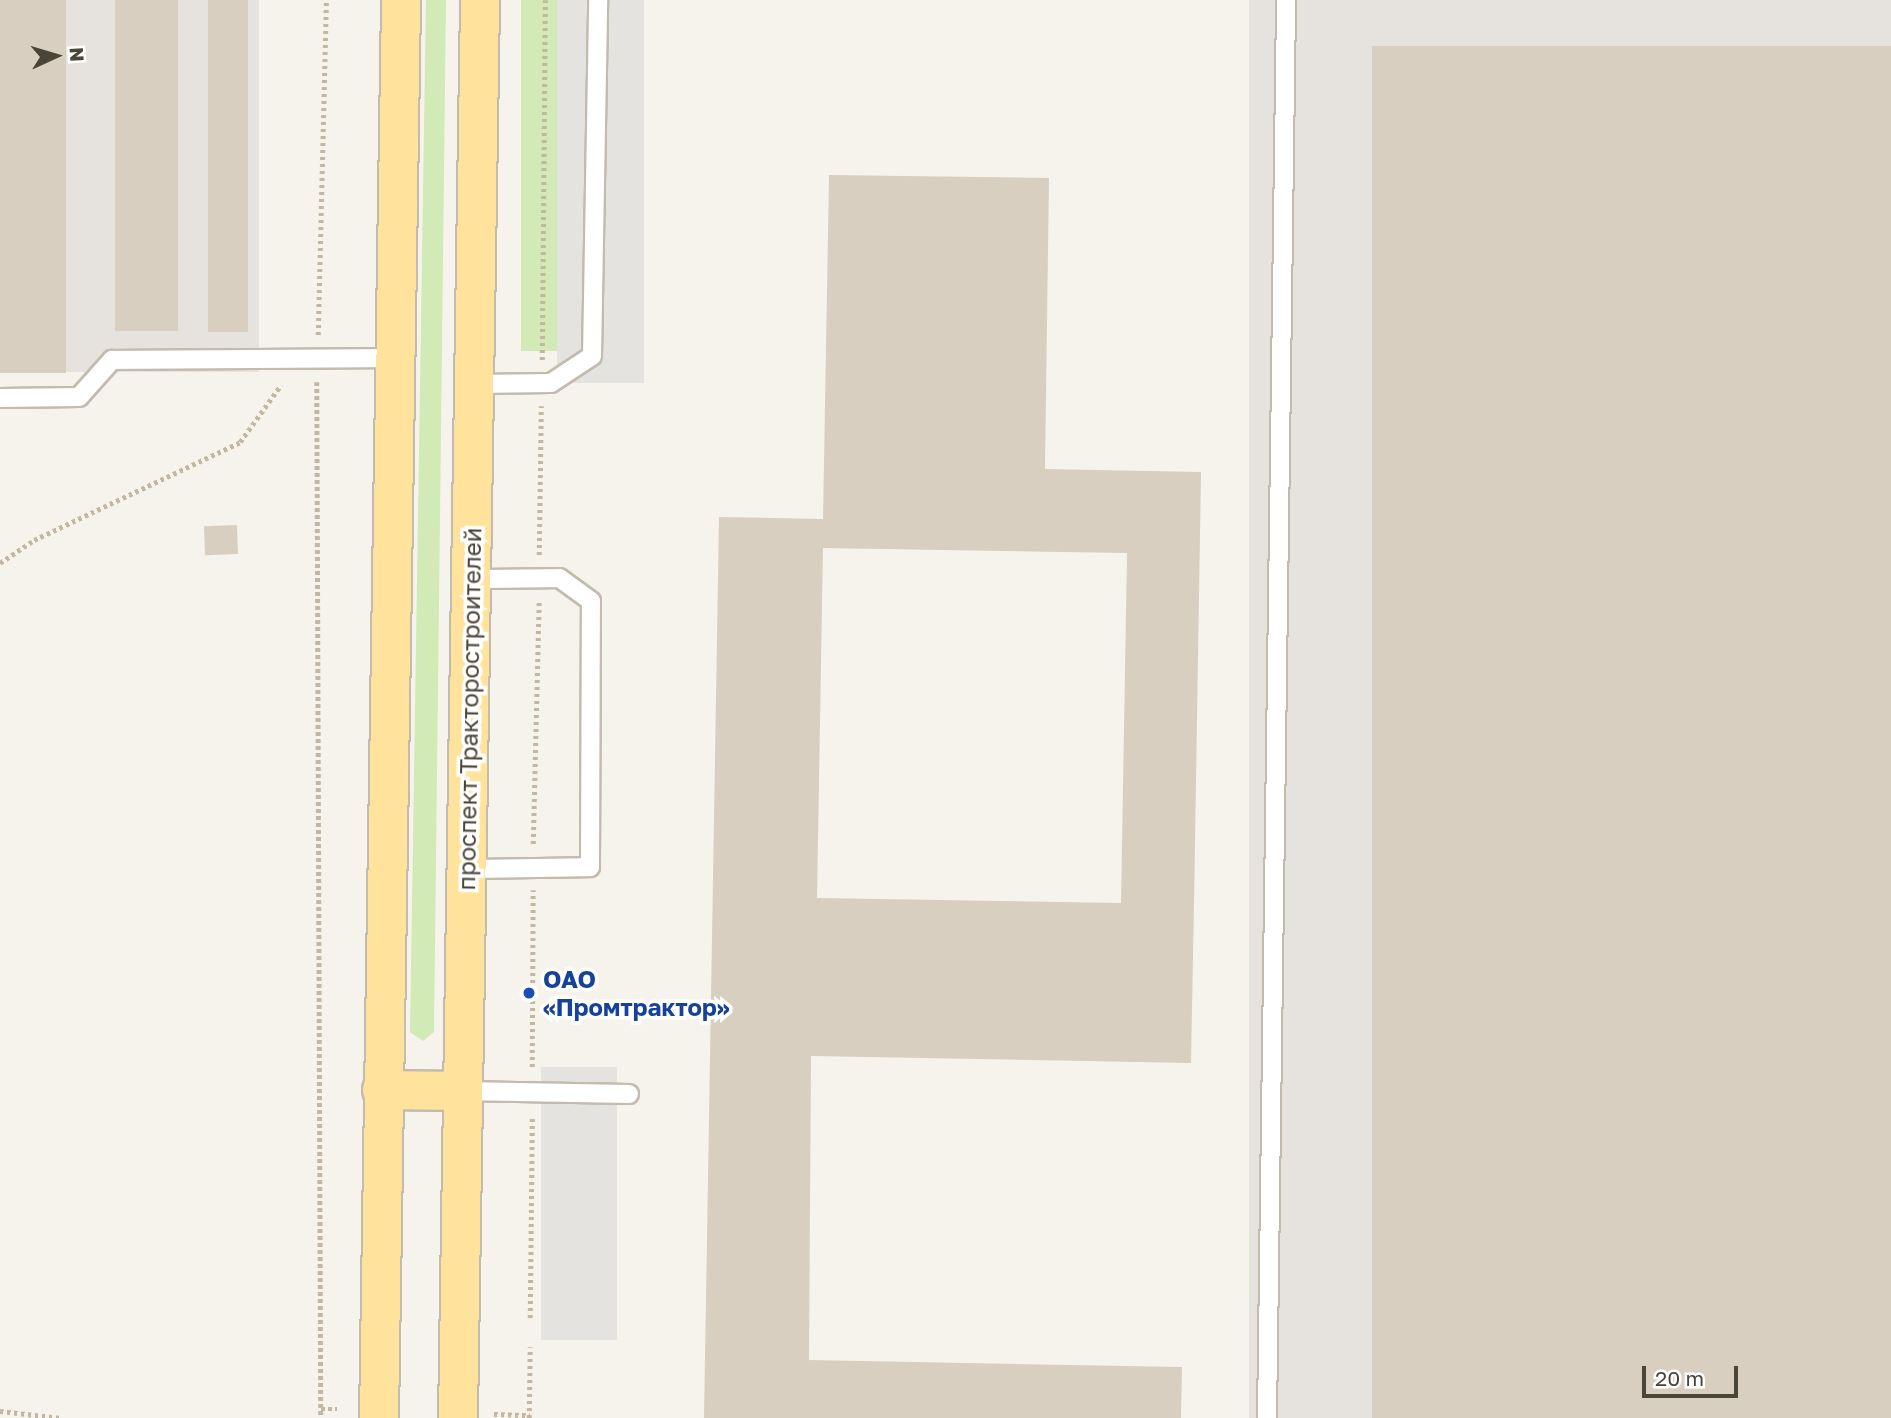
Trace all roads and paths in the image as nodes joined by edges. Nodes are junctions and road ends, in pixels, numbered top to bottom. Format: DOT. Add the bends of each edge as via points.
graph roads {
  1 [pos="326,0"];
  2 [pos="401,0"];
  3 [pos="481,0"];
  4 [pos="545,0"];
  5 [pos="598,0"];
  6 [pos="1286,0"];
  7 [pos="394,358"];
  8 [pos="309,359"];
  9 [pos="542,367"];
  10 [pos="474,384"];
  11 [pos="541,391"];
  12 [pos="0,398"];
  13 [pos="539,561"];
  14 [pos="0,563"];
  15 [pos="471,579"];
  16 [pos="539,586"];
  17 [pos="533,858"];
  18 [pos="467,869"];
  19 [pos="533,886"];
  20 [pos="532,1074"];
  21 [pos="382,1090"];
  22 [pos="462,1091"];
  23 [pos="629,1094"];
  24 [pos="532,1105"];
  25 [pos="530,1318"];
  26 [pos="530,1347"];
  27 [pos="321,1409"];
  28 [pos="337,1409"];
  29 [pos="0,1411"];
  30 [pos="476,1416"];
  31 [pos="530,1417"];
  32 [pos="61,1418"];
  33 [pos="321,1418"];
  34 [pos="379,1418"];
  35 [pos="1267,1418"];
  1 -- 8 [label="path"];
  2 -- 7 [label="main road"];
  3 -- 10 [label="main road, проспект Тракторостроителей"];
  4 -- 9 [label="path"];
  5 -- 10 [label="lane" via="592,356 551,383"];
  6 -- 35 [label="lane"];
  7 -- 8 [label="lane"];
  7 -- 21 [label="main road"];
  8 -- 12 [label="lane" via="112,360 79,397"];
  8 -- 14 [label="path" via="240,442 34,540"];
  8 -- 27 [label="path"];
  10 -- 15 [label="main road, проспект Тракторостроителей"];
  11 -- 13 [label="path"];
  15 -- 18 [label="main road, проспект Тракторостроителей"];
  15 -- 18 [label="lane" via="559,578 591,601 590,866"];
  16 -- 17 [label="path"];
  18 -- 22 [label="main road, проспект Тракторостроителей"];
  19 -- 20 [label="path"];
  21 -- 22 [label="main road"];
  21 -- 34 [label="main road"];
  22 -- 23 [label="lane"];
  22 -- 30 [label="main road, проспект Тракторостроителей"];
  24 -- 25 [label="path"];
  26 -- 31 [label="path"];
  27 -- 28 [label="path"];
  27 -- 33 [label="path"];
  29 -- 32 [label="path"];
  30 -- 31 [label="path"];
}
